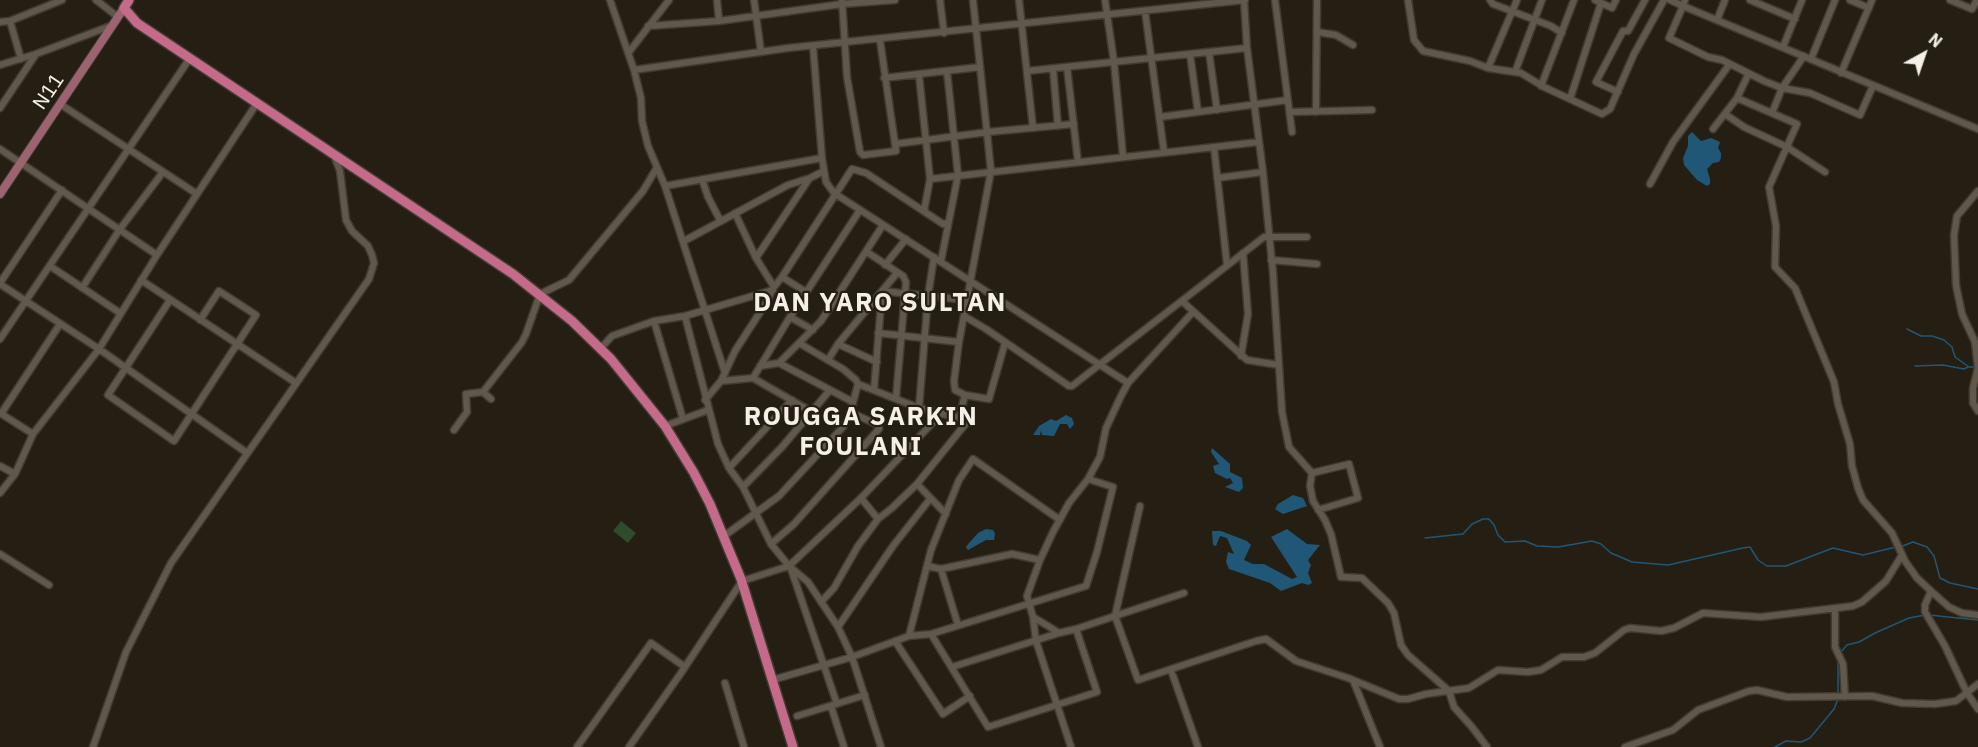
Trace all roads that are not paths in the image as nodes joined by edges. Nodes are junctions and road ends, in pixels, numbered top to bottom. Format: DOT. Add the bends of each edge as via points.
graph roads {
  1 [pos="62,0"];
  2 [pos="96,0"];
  3 [pos="610,0"];
  4 [pos="669,0"];
  5 [pos="717,0"];
  6 [pos="754,0"];
  7 [pos="895,0"];
  8 [pos="940,0"];
  9 [pos="973,0"];
  10 [pos="1019,0"];
  11 [pos="1105,0"];
  12 [pos="1196,0"];
  13 [pos="1245,0"];
  14 [pos="1275,0"];
  15 [pos="1317,0"];
  16 [pos="1408,0"];
  17 [pos="1518,0"];
  18 [pos="1542,0"];
  19 [pos="1574,0"];
  20 [pos="1616,0"];
  21 [pos="1645,0"];
  22 [pos="1664,0"];
  23 [pos="1670,0"];
  24 [pos="1725,0"];
  25 [pos="1750,0"];
  26 [pos="1802,0"];
  27 [pos="1835,0"];
  28 [pos="1850,0"];
  29 [pos="1872,0"];
  30 [pos="1950,0"];
  31 [pos="1977,0"];
  32 [pos="883,1"];
  33 [pos="1492,1"];
  34 [pos="842,2"];
  35 [pos="1598,2"];
  36 [pos="1684,3"];
  37 [pos="127,4"];
  38 [pos="1190,6"];
  39 [pos="1869,8"];
  40 [pos="1513,10"];
  41 [pos="1145,11"];
  42 [pos="1975,11"];
  43 [pos="1107,15"];
  44 [pos="755,16"];
  45 [pos="118,17"];
  46 [pos="1535,19"];
  47 [pos="1795,19"];
  48 [pos="1717,20"];
  49 [pos="10,21"];
  50 [pos="719,21"];
  51 [pos="0,22"];
  52 [pos="1022,24"];
  53 [pos="113,25"];
  54 [pos="648,26"];
  55 [pos="975,29"];
  56 [pos="1317,32"];
  57 [pos="944,33"];
  58 [pos="1562,33"];
  59 [pos="880,40"];
  60 [pos="844,44"];
  61 [pos="1353,45"];
  62 [pos="813,46"];
  63 [pos="1783,47"];
  64 [pos="1247,48"];
  65 [pos="628,52"];
  66 [pos="761,52"];
  67 [pos="1209,52"];
  68 [pos="36,54"];
  69 [pos="1190,54"];
  70 [pos="190,58"];
  71 [pos="1152,58"];
  72 [pos="1807,58"];
  73 [pos="21,59"];
  74 [pos="1114,62"];
  75 [pos="0,65"];
  76 [pos="1729,65"];
  77 [pos="980,67"];
  78 [pos="1067,67"];
  79 [pos="1488,68"];
  80 [pos="1053,69"];
  81 [pos="634,70"];
  82 [pos="947,71"];
  83 [pos="1027,71"];
  84 [pos="1515,72"];
  85 [pos="1841,73"];
  86 [pos="919,75"];
  87 [pos="1748,75"];
  88 [pos="884,78"];
  89 [pos="1541,86"];
  90 [pos="1873,86"];
  91 [pos="1782,88"];
  92 [pos="1618,92"];
  93 [pos="1737,98"];
  94 [pos="1570,99"];
  95 [pos="1288,100"];
  96 [pos="257,103"];
  97 [pos="60,104"];
  98 [pos="1254,104"];
  99 [pos="0,108"];
  100 [pos="1217,110"];
  101 [pos="1372,110"];
  102 [pos="1198,112"];
  103 [pos="1290,112"];
  104 [pos="1316,112"];
  105 [pos="1772,113"];
  106 [pos="1725,114"];
  107 [pos="1160,117"];
  108 [pos="1074,124"];
  109 [pos="1058,126"];
  110 [pos="1033,128"];
  111 [pos="1713,129"];
  112 [pos="1978,129"];
  113 [pos="988,132"];
  114 [pos="1292,132"];
  115 [pos="954,136"];
  116 [pos="926,140"];
  117 [pos="1259,142"];
  118 [pos="895,144"];
  119 [pos="1214,147"];
  120 [pos="1787,147"];
  121 [pos="0,148"];
  122 [pos="127,148"];
  123 [pos="1164,152"];
  124 [pos="334,154"];
  125 [pos="1122,156"];
  126 [pos="822,158"];
  127 [pos="1078,162"];
  128 [pos="21,163"];
  129 [pos="656,169"];
  130 [pos="824,171"];
  131 [pos="991,171"];
  132 [pos="163,172"];
  133 [pos="1263,172"];
  134 [pos="1825,172"];
  135 [pos="958,175"];
  136 [pos="810,178"];
  137 [pos="930,178"];
  138 [pos="1217,178"];
  139 [pos="702,179"];
  140 [pos="1650,184"];
  141 [pos="665,186"];
  142 [pos="62,190"];
  143 [pos="1978,191"];
  144 [pos="834,193"];
  145 [pos="0,194"];
  146 [pos="197,194"];
  147 [pos="88,208"];
  148 [pos="860,210"];
  149 [pos="924,211"];
  150 [pos="735,213"];
  151 [pos="720,220"];
  152 [pos="948,223"];
  153 [pos="884,225"];
  154 [pos="120,229"];
  155 [pos="1268,237"];
  156 [pos="1307,237"];
  157 [pos="906,239"];
  158 [pos="684,241"];
  159 [pos="867,252"];
  160 [pos="1243,253"];
  161 [pos="157,255"];
  162 [pos="934,257"];
  163 [pos="756,258"];
  164 [pos="1271,260"];
  165 [pos="941,261"];
  166 [pos="1317,264"];
  167 [pos="885,265"];
  168 [pos="1227,265"];
  169 [pos="50,266"];
  170 [pos="897,273"];
  171 [pos="782,277"];
  172 [pos="141,280"];
  173 [pos="971,281"];
  174 [pos="0,284"];
  175 [pos="82,288"];
  176 [pos="773,289"];
  177 [pos="882,291"];
  178 [pos="806,292"];
  179 [pos="540,294"];
  180 [pos="904,294"];
  181 [pos="928,296"];
  182 [pos="170,300"];
  183 [pos="966,300"];
  184 [pos="25,301"];
  185 [pos="1182,301"];
  186 [pos="705,310"];
  187 [pos="1193,312"];
  188 [pos="120,313"];
  189 [pos="685,316"];
  190 [pos="964,316"];
  191 [pos="790,317"];
  192 [pos="200,320"];
  193 [pos="654,321"];
  194 [pos="60,324"];
  195 [pos="813,330"];
  196 [pos="878,333"];
  197 [pos="900,334"];
  198 [pos="925,337"];
  199 [pos="0,339"];
  200 [pos="959,342"];
  201 [pos="799,343"];
  202 [pos="838,344"];
  203 [pos="1005,344"];
  204 [pos="237,346"];
  205 [pos="601,348"];
  206 [pos="99,349"];
  207 [pos="735,351"];
  208 [pos="719,352"];
  209 [pos="1241,356"];
  210 [pos="828,360"];
  211 [pos="877,362"];
  212 [pos="779,363"];
  213 [pos="1100,364"];
  214 [pos="1279,365"];
  215 [pos="760,366"];
  216 [pos="126,368"];
  217 [pos="725,374"];
  218 [pos="753,378"];
  219 [pos="721,381"];
  220 [pos="296,383"];
  221 [pos="1128,383"];
  222 [pos="858,384"];
  223 [pos="830,390"];
  224 [pos="874,390"];
  225 [pos="483,392"];
  226 [pos="965,395"];
  227 [pos="896,398"];
  228 [pos="491,399"];
  229 [pos="705,400"];
  230 [pos="792,400"];
  231 [pos="853,402"];
  232 [pos="919,408"];
  233 [pos="708,410"];
  234 [pos="1978,411"];
  235 [pos="812,412"];
  236 [pos="850,412"];
  237 [pos="1,414"];
  238 [pos="192,414"];
  239 [pos="940,415"];
  240 [pos="960,418"];
  241 [pos="683,419"];
  242 [pos="665,426"];
  243 [pos="454,430"];
  244 [pos="33,434"];
  245 [pos="247,453"];
  246 [pos="0,466"];
  247 [pos="729,468"];
  248 [pos="1312,473"];
  249 [pos="15,474"];
  250 [pos="1088,479"];
  251 [pos="917,484"];
  252 [pos="743,487"];
  253 [pos="0,493"];
  254 [pos="861,498"];
  255 [pos="930,499"];
  256 [pos="1140,506"];
  257 [pos="1318,510"];
  258 [pos="756,512"];
  259 [pos="946,514"];
  260 [pos="878,519"];
  261 [pos="1060,520"];
  262 [pos="724,536"];
  263 [pos="771,544"];
  264 [pos="0,554"];
  265 [pos="1902,555"];
  266 [pos="1040,560"];
  267 [pos="789,566"];
  268 [pos="927,566"];
  269 [pos="941,569"];
  270 [pos="742,581"];
  271 [pos="49,585"];
  272 [pos="1931,591"];
  273 [pos="1184,593"];
  274 [pos="822,602"];
  275 [pos="1029,603"];
  276 [pos="1835,609"];
  277 [pos="1978,615"];
  278 [pos="1034,616"];
  279 [pos="1115,616"];
  280 [pos="958,625"];
  281 [pos="838,627"];
  282 [pos="1076,628"];
  283 [pos="931,633"];
  284 [pos="1059,633"];
  285 [pos="909,636"];
  286 [pos="895,641"];
  287 [pos="1036,641"];
  288 [pos="852,657"];
  289 [pos="822,666"];
  290 [pos="685,667"];
  291 [pos="952,667"];
  292 [pos="1171,670"];
  293 [pos="772,680"];
  294 [pos="1353,680"];
  295 [pos="725,683"];
  296 [pos="1978,684"];
  297 [pos="1449,691"];
  298 [pos="1967,693"];
  299 [pos="865,695"];
  300 [pos="970,696"];
  301 [pos="1845,697"];
  302 [pos="1956,701"];
  303 [pos="1057,704"];
  304 [pos="834,705"];
  305 [pos="1976,707"];
  306 [pos="798,716"];
  307 [pos="790,746"];
  308 [pos="93,747"];
  309 [pos="577,747"];
  310 [pos="629,747"];
  311 [pos="744,747"];
  312 [pos="844,747"];
  313 [pos="881,747"];
  314 [pos="1071,747"];
  315 [pos="1198,747"];
  316 [pos="1380,747"];
  317 [pos="1487,747"];
  318 [pos="1625,747"];
  1 -- 49 [label="street"];
  2 -- 45 [label="street"];
  3 -- 65 [label="street"];
  4 -- 54 [label="street"];
  5 -- 50 [label="street"];
  6 -- 44 [label="street"];
  7 -- 32 [label="street"];
  8 -- 57 [label="street"];
  9 -- 55 [label="street"];
  10 -- 52 [label="street"];
  11 -- 43 [label="street"];
  12 -- 38 [label="street"];
  13 -- 38 [label="street"];
  13 -- 64 [label="street"];
  14 -- 95 [label="street"];
  15 -- 56 [label="street"];
  16 -- 79 [label="street" via="1412,34 1420,49"];
  17 -- 40 [label="street"];
  18 -- 46 [label="street"];
  19 -- 58 [label="street"];
  20 -- 35 [label="street" via="1612,8"];
  21 -- 92 [label="street" via="1596,82"];
  22 -- 92 [label="street"];
  23 -- 36 [label="street"];
  24 -- 48 [label="street"];
  25 -- 47 [label="street"];
  26 -- 47 [label="street"];
  27 -- 72 [label="street"];
  28 -- 39 [label="street"];
  29 -- 39 [label="street"];
  30 -- 42 [label="street"];
  31 -- 42 [label="street"];
  32 -- 34 [label="street"];
  33 -- 40 [label="street"];
  34 -- 44 [label="street"];
  34 -- 60 [label="street"];
  35 -- 94 [label="street"];
  36 -- 48 [label="street"];
  36 -- 76 [label="street" via="1669,38"];
  37 -- 45 [label="main road, N11"];
  37 -- 70 [label="highway" via="137,23"];
  38 -- 41 [label="street"];
  39 -- 85 [label="street"];
  40 -- 46 [label="street"];
  40 -- 79 [label="street"];
  41 -- 43 [label="street"];
  41 -- 71 [label="street"];
  43 -- 52 [label="street"];
  43 -- 74 [label="street"];
  44 -- 50 [label="street"];
  44 -- 66 [label="street"];
  45 -- 53 [label="main road, N11"];
  46 -- 58 [label="street"];
  46 -- 84 [label="street"];
  47 -- 63 [label="street"];
  48 -- 63 [label="street"];
  49 -- 51 [label="street"];
  49 -- 73 [label="street"];
  50 -- 54 [label="street"];
  52 -- 55 [label="street"];
  52 -- 83 [label="street"];
  53 -- 68 [label="street"];
  53 -- 97 [label="main road, N11"];
  54 -- 65 [label="street"];
  55 -- 57 [label="street"];
  55 -- 77 [label="street"];
  56 -- 61 [label="street" via="1336,35"];
  56 -- 104 [label="street"];
  57 -- 59 [label="street"];
  58 -- 89 [label="street"];
  59 -- 60 [label="street"];
  59 -- 88 [label="street"];
  60 -- 62 [label="street"];
  60 -- 118 [label="street" via="861,153 896,151"];
  62 -- 66 [label="street"];
  62 -- 126 [label="street"];
  63 -- 72 [label="street"];
  64 -- 67 [label="street"];
  64 -- 98 [label="street"];
  65 -- 81 [label="street"];
  66 -- 81 [label="street"];
  67 -- 69 [label="street"];
  67 -- 100 [label="street"];
  68 -- 73 [label="street"];
  68 -- 99 [label="street"];
  69 -- 71 [label="street"];
  69 -- 102 [label="street"];
  70 -- 96 [label="highway"];
  70 -- 122 [label="street"];
  71 -- 74 [label="street"];
  71 -- 107 [label="street"];
  72 -- 85 [label="street"];
  72 -- 91 [label="street"];
  73 -- 75 [label="street"];
  74 -- 78 [label="street"];
  74 -- 125 [label="street"];
  76 -- 87 [label="street"];
  76 -- 140 [label="street" via="1674,142"];
  77 -- 82 [label="street"];
  77 -- 113 [label="street"];
  78 -- 80 [label="street"];
  78 -- 108 [label="street"];
  79 -- 84 [label="street"];
  80 -- 83 [label="street"];
  80 -- 109 [label="street"];
  81 -- 129 [label="street" via="642,121"];
  82 -- 86 [label="street"];
  82 -- 115 [label="street"];
  83 -- 110 [label="street"];
  84 -- 89 [label="street"];
  85 -- 90 [label="street"];
  86 -- 88 [label="street"];
  86 -- 116 [label="street"];
  87 -- 91 [label="street"];
  87 -- 93 [label="street"];
  88 -- 118 [label="street"];
  89 -- 94 [label="street"];
  90 -- 91 [label="street" via="1860,115 1810,93"];
  90 -- 112 [label="street"];
  91 -- 105 [label="street"];
  92 -- 94 [label="street" via="1610,109 1602,114"];
  93 -- 105 [label="street"];
  93 -- 106 [label="street"];
  95 -- 98 [label="street"];
  95 -- 103 [label="street"];
  96 -- 124 [label="highway"];
  96 -- 146 [label="street"];
  97 -- 122 [label="street"];
  97 -- 128 [label="main road, N11"];
  98 -- 100 [label="street"];
  98 -- 117 [label="street"];
  100 -- 102 [label="street"];
  101 -- 104 [label="street"];
  102 -- 107 [label="street"];
  103 -- 104 [label="street"];
  103 -- 114 [label="street"];
  105 -- 120 [label="street" via="1797,124"];
  106 -- 111 [label="street"];
  106 -- 120 [label="street"];
  107 -- 123 [label="street"];
  108 -- 109 [label="street"];
  108 -- 127 [label="street"];
  109 -- 110 [label="street"];
  110 -- 113 [label="street"];
  113 -- 115 [label="street"];
  113 -- 131 [label="street"];
  115 -- 116 [label="street"];
  115 -- 135 [label="street"];
  116 -- 118 [label="street"];
  116 -- 137 [label="street"];
  117 -- 119 [label="street"];
  117 -- 133 [label="street"];
  119 -- 123 [label="street"];
  119 -- 138 [label="street"];
  120 -- 134 [label="street"];
  120 -- 265 [label="street" via="1769,187 1776,226 1775,267 1795,288 1834,382 1863,500 1892,533"];
  121 -- 128 [label="street"];
  122 -- 132 [label="street"];
  122 -- 147 [label="street"];
  123 -- 125 [label="street"];
  124 -- 179 [label="highway"];
  124 -- 220 [label="street" via="346,220 368,246 374,263 365,284"];
  125 -- 127 [label="street"];
  126 -- 130 [label="street"];
  126 -- 139 [label="street"];
  127 -- 131 [label="street"];
  128 -- 142 [label="street"];
  128 -- 145 [label="main road, N11"];
  129 -- 141 [label="street"];
  129 -- 179 [label="street" via="643,191 569,280"];
  130 -- 136 [label="street"];
  130 -- 144 [label="street"];
  131 -- 135 [label="street"];
  131 -- 173 [label="street"];
  132 -- 146 [label="street"];
  132 -- 154 [label="street"];
  133 -- 138 [label="street"];
  133 -- 155 [label="street"];
  135 -- 137 [label="street"];
  135 -- 152 [label="street"];
  136 -- 150 [label="street"];
  136 -- 163 [label="street"];
  137 -- 149 [label="street"];
  138 -- 168 [label="street"];
  139 -- 141 [label="street"];
  139 -- 151 [label="street"];
  141 -- 158 [label="street"];
  142 -- 147 [label="street"];
  142 -- 174 [label="street"];
  143 -- 234 [label="street" via="1957,216 1954,235 1956,285 1962,314 1975,342 1978,368 1973,403"];
  144 -- 148 [label="street"];
  144 -- 149 [label="street" via="852,169 861,170"];
  144 -- 171 [label="street"];
  146 -- 161 [label="street"];
  147 -- 154 [label="street"];
  147 -- 169 [label="street"];
  148 -- 153 [label="street"];
  148 -- 178 [label="street"];
  149 -- 152 [label="street" via="943,225"];
  150 -- 151 [label="street"];
  150 -- 163 [label="street"];
  151 -- 158 [label="street"];
  152 -- 165 [label="street"];
  153 -- 157 [label="street"];
  153 -- 159 [label="street"];
  154 -- 161 [label="street"];
  154 -- 175 [label="street"];
  155 -- 156 [label="street"];
  155 -- 160 [label="street"];
  155 -- 164 [label="street"];
  157 -- 162 [label="street"];
  157 -- 167 [label="street"];
  158 -- 186 [label="street"];
  159 -- 167 [label="street"];
  159 -- 195 [label="street"];
  160 -- 168 [label="street"];
  160 -- 209 [label="street" via="1248,314"];
  161 -- 172 [label="street"];
  162 -- 165 [label="street"];
  162 -- 181 [label="street"];
  163 -- 176 [label="street"];
  164 -- 166 [label="street"];
  164 -- 214 [label="street"];
  165 -- 173 [label="street"];
  167 -- 170 [label="street"];
  168 -- 185 [label="street"];
  169 -- 175 [label="street"];
  169 -- 184 [label="street"];
  170 -- 177 [label="street"];
  170 -- 180 [label="street" via="906,282"];
  171 -- 176 [label="street"];
  171 -- 178 [label="street"];
  172 -- 182 [label="street"];
  172 -- 188 [label="street"];
  173 -- 183 [label="street"];
  173 -- 213 [label="street"];
  174 -- 184 [label="street"];
  175 -- 188 [label="street"];
  176 -- 186 [label="street"];
  176 -- 207 [label="street"];
  177 -- 180 [label="street"];
  177 -- 196 [label="street"];
  177 -- 202 [label="street"];
  178 -- 191 [label="street"];
  179 -- 205 [label="highway"];
  179 -- 225 [label="street" via="526,334"];
  180 -- 181 [label="street"];
  180 -- 197 [label="street"];
  181 -- 183 [label="street"];
  181 -- 198 [label="street"];
  182 -- 192 [label="street"];
  182 -- 216 [label="street"];
  183 -- 190 [label="street"];
  184 -- 194 [label="street"];
  184 -- 199 [label="street"];
  185 -- 187 [label="street"];
  185 -- 213 [label="street"];
  186 -- 189 [label="street"];
  186 -- 208 [label="street"];
  187 -- 209 [label="street"];
  187 -- 221 [label="street"];
  188 -- 206 [label="street"];
  189 -- 193 [label="street"];
  189 -- 229 [label="street"];
  190 -- 200 [label="street"];
  190 -- 203 [label="street"];
  191 -- 195 [label="street"];
  191 -- 215 [label="street"];
  192 -- 204 [label="street"];
  192 -- 204 [label="street" via="219,291 256,315"];
  193 -- 205 [label="street" via="612,336"];
  193 -- 241 [label="street"];
  194 -- 206 [label="street"];
  194 -- 237 [label="street"];
  195 -- 201 [label="street"];
  196 -- 197 [label="street"];
  196 -- 211 [label="street"];
  197 -- 198 [label="street"];
  197 -- 227 [label="street"];
  198 -- 200 [label="street"];
  198 -- 232 [label="street"];
  200 -- 226 [label="street" via="955,389"];
  201 -- 210 [label="street"];
  201 -- 212 [label="street"];
  202 -- 210 [label="street"];
  202 -- 211 [label="street"];
  203 -- 213 [label="street" via="1069,386"];
  203 -- 226 [label="street" via="989,399"];
  204 -- 220 [label="street"];
  204 -- 238 [label="street"];
  205 -- 242 [label="highway"];
  206 -- 216 [label="street"];
  206 -- 244 [label="street"];
  207 -- 208 [label="street"];
  207 -- 217 [label="street"];
  208 -- 217 [label="street"];
  209 -- 214 [label="street"];
  210 -- 222 [label="street" via="853,376"];
  211 -- 224 [label="street"];
  212 -- 215 [label="street"];
  212 -- 223 [label="street"];
  213 -- 221 [label="street"];
  214 -- 248 [label="street" via="1288,447"];
  215 -- 218 [label="street"];
  216 -- 238 [label="street"];
  216 -- 238 [label="street" via="108,396 174,441"];
  217 -- 219 [label="street"];
  218 -- 219 [label="street"];
  218 -- 230 [label="street"];
  219 -- 229 [label="street"];
  220 -- 245 [label="street"];
  221 -- 250 [label="street" via="1112,412 1100,458"];
  222 -- 224 [label="street"];
  222 -- 231 [label="street"];
  223 -- 231 [label="street"];
  223 -- 235 [label="street"];
  224 -- 227 [label="street"];
  225 -- 228 [label="street"];
  225 -- 243 [label="street" via="466,394 467,412"];
  226 -- 240 [label="street"];
  227 -- 232 [label="street"];
  229 -- 233 [label="street"];
  230 -- 235 [label="street"];
  230 -- 247 [label="street"];
  231 -- 236 [label="street"];
  232 -- 239 [label="street"];
  233 -- 241 [label="street"];
  233 -- 247 [label="street"];
  235 -- 252 [label="street"];
  236 -- 258 [label="street" via="843,428 808,466 779,496"];
  236 -- 263 [label="street" via="879,429 794,524"];
  237 -- 244 [label="street"];
  238 -- 245 [label="street"];
  239 -- 240 [label="street"];
  239 -- 254 [label="street"];
  240 -- 251 [label="street" via="967,422"];
  241 -- 242 [label="street"];
  242 -- 262 [label="highway" via="694,473"];
  244 -- 249 [label="street"];
  245 -- 308 [label="street" via="184,543 147,608 126,652"];
  246 -- 249 [label="street"];
  247 -- 252 [label="street"];
  248 -- 257 [label="street" via="1312,501"];
  248 -- 257 [label="street" via="1349,464 1358,498"];
  249 -- 253 [label="street"];
  250 -- 261 [label="street"];
  250 -- 275 [label="street" via="1113,487 1086,586"];
  251 -- 255 [label="street"];
  251 -- 260 [label="street"];
  252 -- 258 [label="street"];
  254 -- 260 [label="street"];
  254 -- 267 [label="street"];
  255 -- 259 [label="street"];
  255 -- 281 [label="street"];
  256 -- 279 [label="street"];
  257 -- 297 [label="street" via="1331,534 1341,577 1362,579 1388,603 1401,645"];
  258 -- 262 [label="street"];
  258 -- 263 [label="street"];
  259 -- 261 [label="street" via="959,480 973,459"];
  259 -- 268 [label="street"];
  260 -- 274 [label="street"];
  261 -- 266 [label="street"];
  262 -- 270 [label="highway"];
  263 -- 267 [label="street"];
  264 -- 271 [label="street"];
  265 -- 272 [label="street"];
  265 -- 276 [label="street" via="1886,581 1862,602"];
  266 -- 269 [label="street" via="1012,554"];
  266 -- 275 [label="street" via="1027,596"];
  267 -- 270 [label="street"];
  267 -- 274 [label="street" via="804,577"];
  267 -- 289 [label="street"];
  268 -- 269 [label="street"];
  268 -- 285 [label="street"];
  269 -- 280 [label="street"];
  270 -- 290 [label="street"];
  270 -- 293 [label="highway"];
  272 -- 277 [label="street" via="1949,607"];
  272 -- 298 [label="street" via="1925,612"];
  273 -- 279 [label="street"];
  274 -- 281 [label="street"];
  275 -- 278 [label="street"];
  275 -- 280 [label="street"];
  276 -- 297 [label="street" via="1761,617 1703,613 1661,631 1630,628 1584,657 1562,657 1541,670 1498,670 1469,688"];
  276 -- 301 [label="street" via="1834,646 1843,664"];
  278 -- 284 [label="street"];
  278 -- 287 [label="street"];
  279 -- 282 [label="street"];
  279 -- 292 [label="street" via="1137,680"];
  280 -- 283 [label="street"];
  281 -- 288 [label="street"];
  282 -- 284 [label="street"];
  282 -- 303 [label="street" via="1097,692"];
  283 -- 285 [label="street"];
  283 -- 291 [label="street"];
  284 -- 287 [label="street"];
  285 -- 286 [label="street"];
  286 -- 288 [label="street"];
  286 -- 300 [label="street" via="944,714"];
  287 -- 291 [label="street"];
  287 -- 303 [label="street"];
  288 -- 289 [label="street"];
  288 -- 299 [label="street"];
  289 -- 293 [label="street"];
  289 -- 304 [label="street"];
  290 -- 309 [label="street" via="651,643"];
  290 -- 310 [label="street"];
  291 -- 300 [label="street"];
  292 -- 294 [label="street" via="1266,639 1296,661"];
  292 -- 315 [label="street"];
  293 -- 307 [label="highway"];
  294 -- 297 [label="street" via="1399,699"];
  294 -- 316 [label="street"];
  295 -- 311 [label="street"];
  296 -- 298 [label="street"];
  297 -- 317 [label="street" via="1454,707"];
  298 -- 302 [label="street"];
  298 -- 305 [label="street"];
  299 -- 304 [label="street"];
  299 -- 313 [label="street"];
  300 -- 303 [label="street" via="988,727"];
  301 -- 302 [label="street" via="1872,696 1921,704"];
  301 -- 318 [label="street" via="1787,697 1749,691 1698,710 1673,730"];
  302 -- 305 [label="street"];
  303 -- 314 [label="street"];
  304 -- 306 [label="street"];
  304 -- 312 [label="street"];
}
